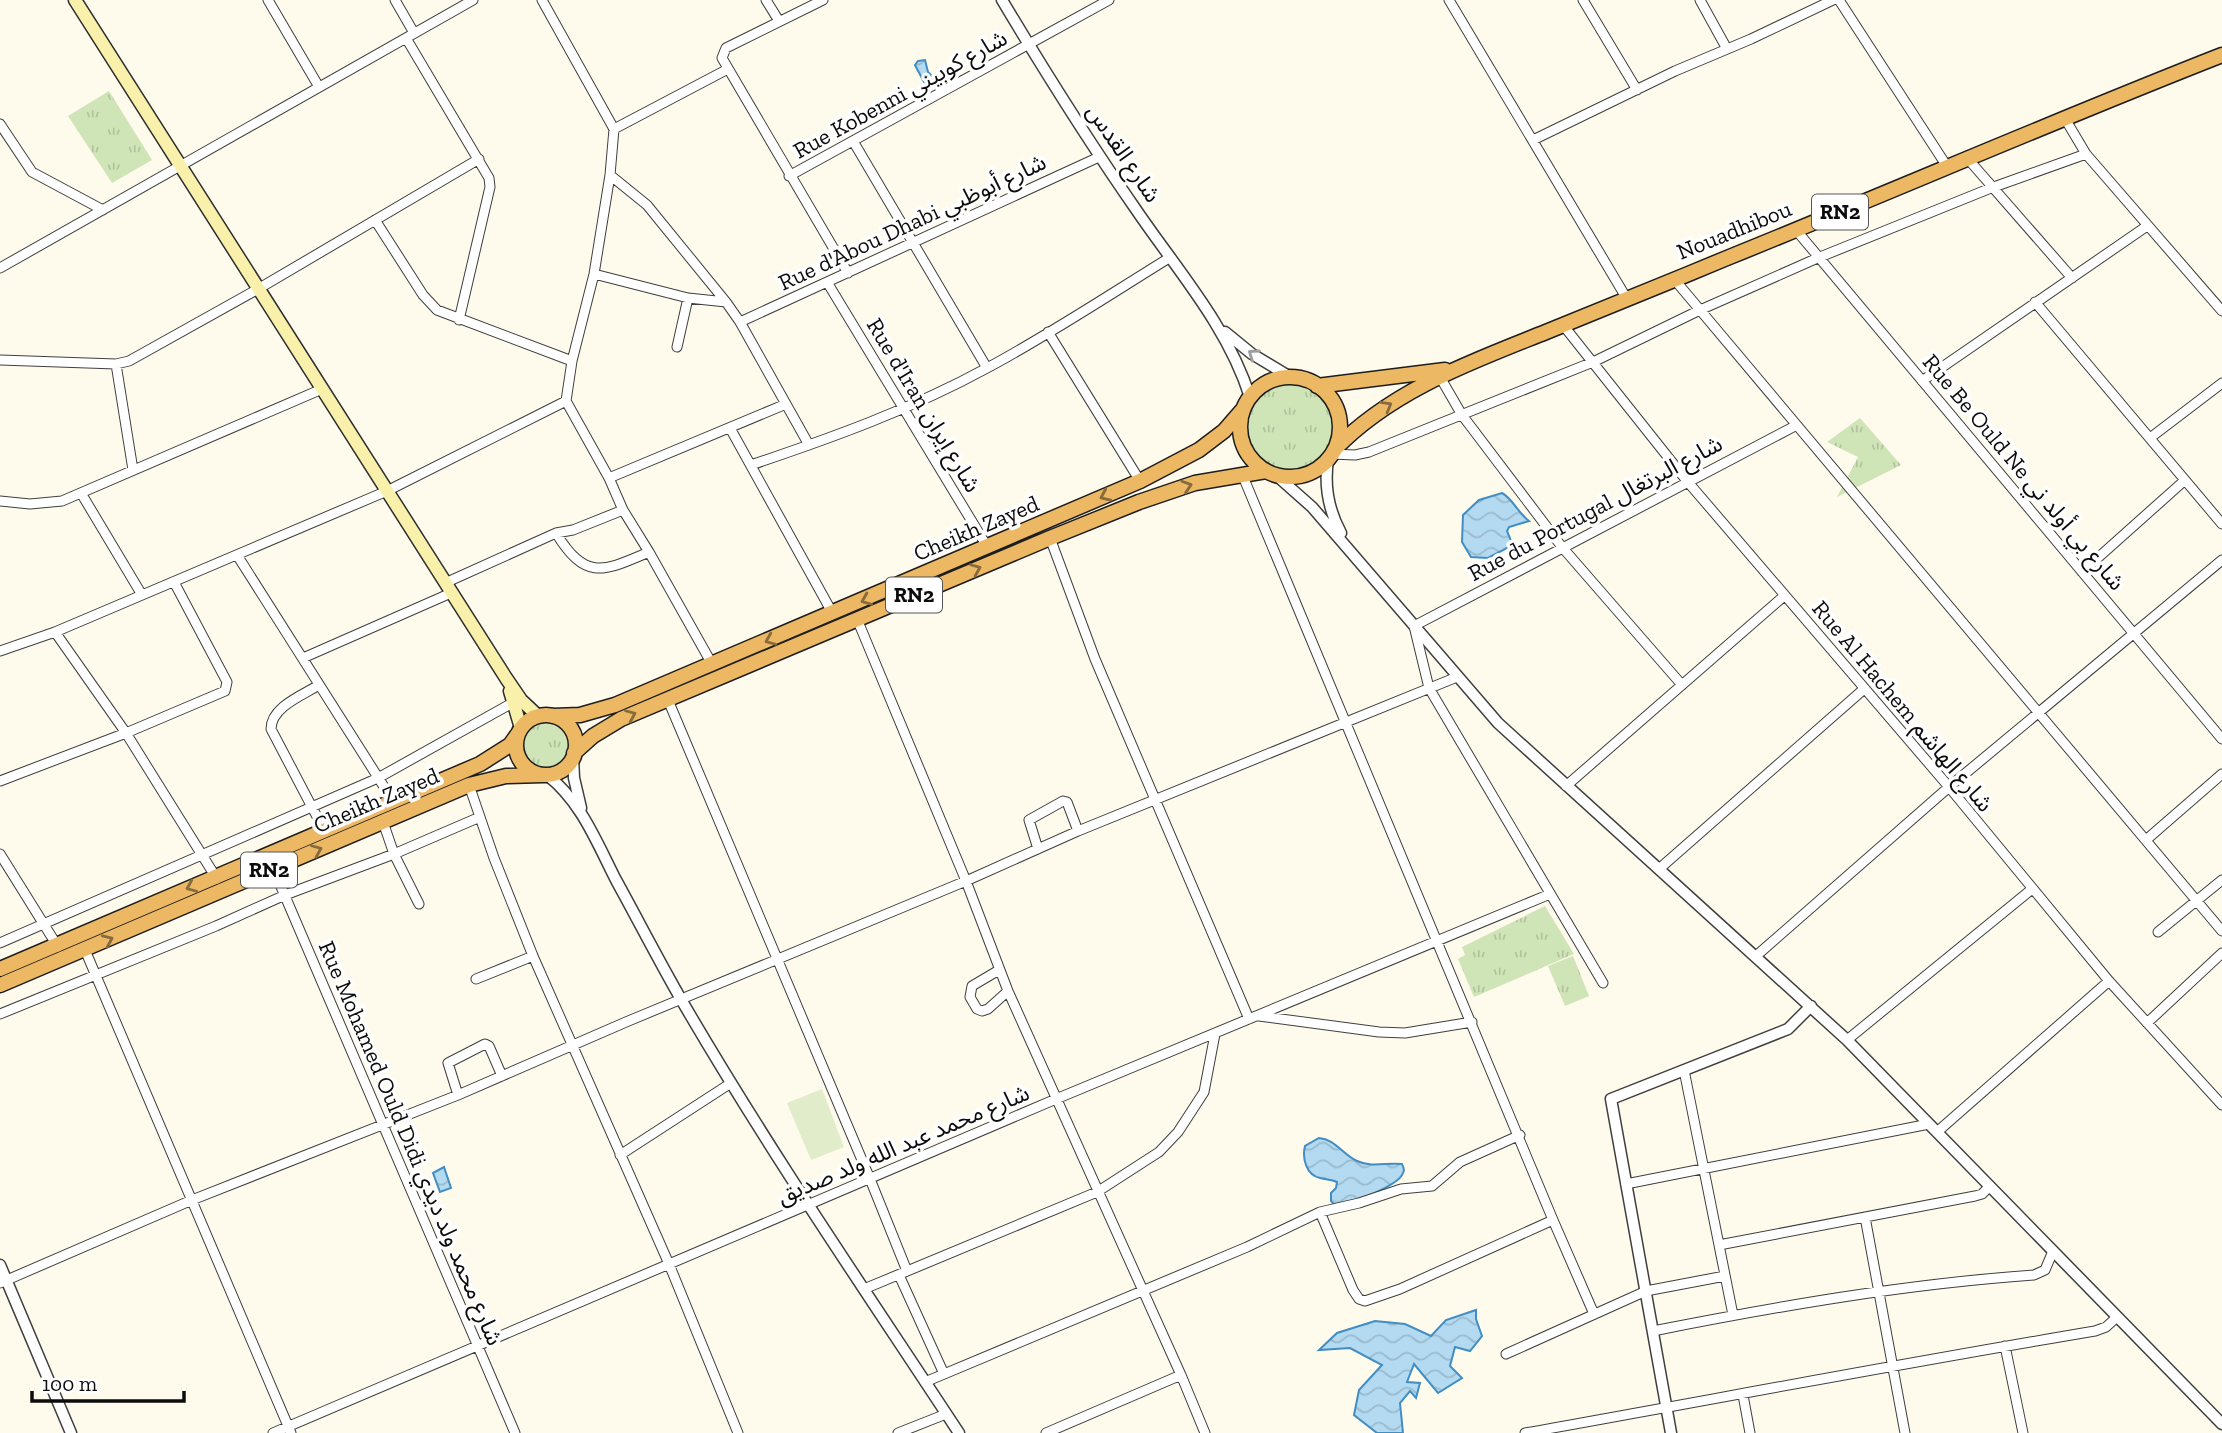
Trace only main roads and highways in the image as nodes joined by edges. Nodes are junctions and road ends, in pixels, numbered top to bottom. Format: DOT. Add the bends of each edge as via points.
graph roads {
  1 [pos="75,0"];
  2 [pos="2222,55"];
  3 [pos="1457,368"];
  4 [pos="1317,386"];
  5 [pos="1247,402"];
  6 [pos="1331,454"];
  7 [pos="1271,474"];
  8 [pos="506,678"];
  9 [pos="545,716"];
  10 [pos="519,732"];
  11 [pos="574,755"];
  12 [pos="545,775"];
  13 [pos="220,883"];
  14 [pos="0,969"];
  15 [pos="0,985"];
  1 -- 8 [label="main road"];
  2 -- 3 [label="highway, Nouadhibou / RN2"];
  3 -- 4 [label="highway, Nouadhibou / RN2"];
  6 -- 3 [label="highway, Nouadhibou / RN2, one-way" via="1374,414"];
  4 -- 5 [label="highway" via="1292,377 1273,380"];
  4 -- 6 [label="highway" via="1338,414 1338,437"];
  5 -- 7 [label="highway" via="1240,422 1243,444 1255,463"];
  5 -- 9 [label="highway, Cheikh Zayed / RN2, one-way" via="1224,431 1199,450 1140,481 615,705 580,715"];
  6 -- 7 [label="highway" via="1308,474"];
  11 -- 7 [label="highway, Cheikh Zayed / RN2, one-way" via="606,728 668,699 1050,538 1195,483"];
  8 -- 9 [label="main road" via="521,700"];
  8 -- 10 [label="main road"];
  9 -- 10 [label="highway" via="531,718"];
  9 -- 11 [label="highway" via="560,718 571,729"];
  10 -- 12 [label="highway" via="520,761 534,773"];
  10 -- 13 [label="highway, Cheikh Zayed / RN2" via="480,764 324,830"];
  11 -- 12 [label="highway" via="560,771"];
  13 -- 12 [label="highway, Cheikh Zayed / RN2, one-way" via="273,868 469,785 506,776"];
  13 -- 14 [label="highway, Cheikh Zayed / RN2, one-way"];
  15 -- 13 [label="highway, Cheikh Zayed / RN2, one-way" via="85,950"];
}
